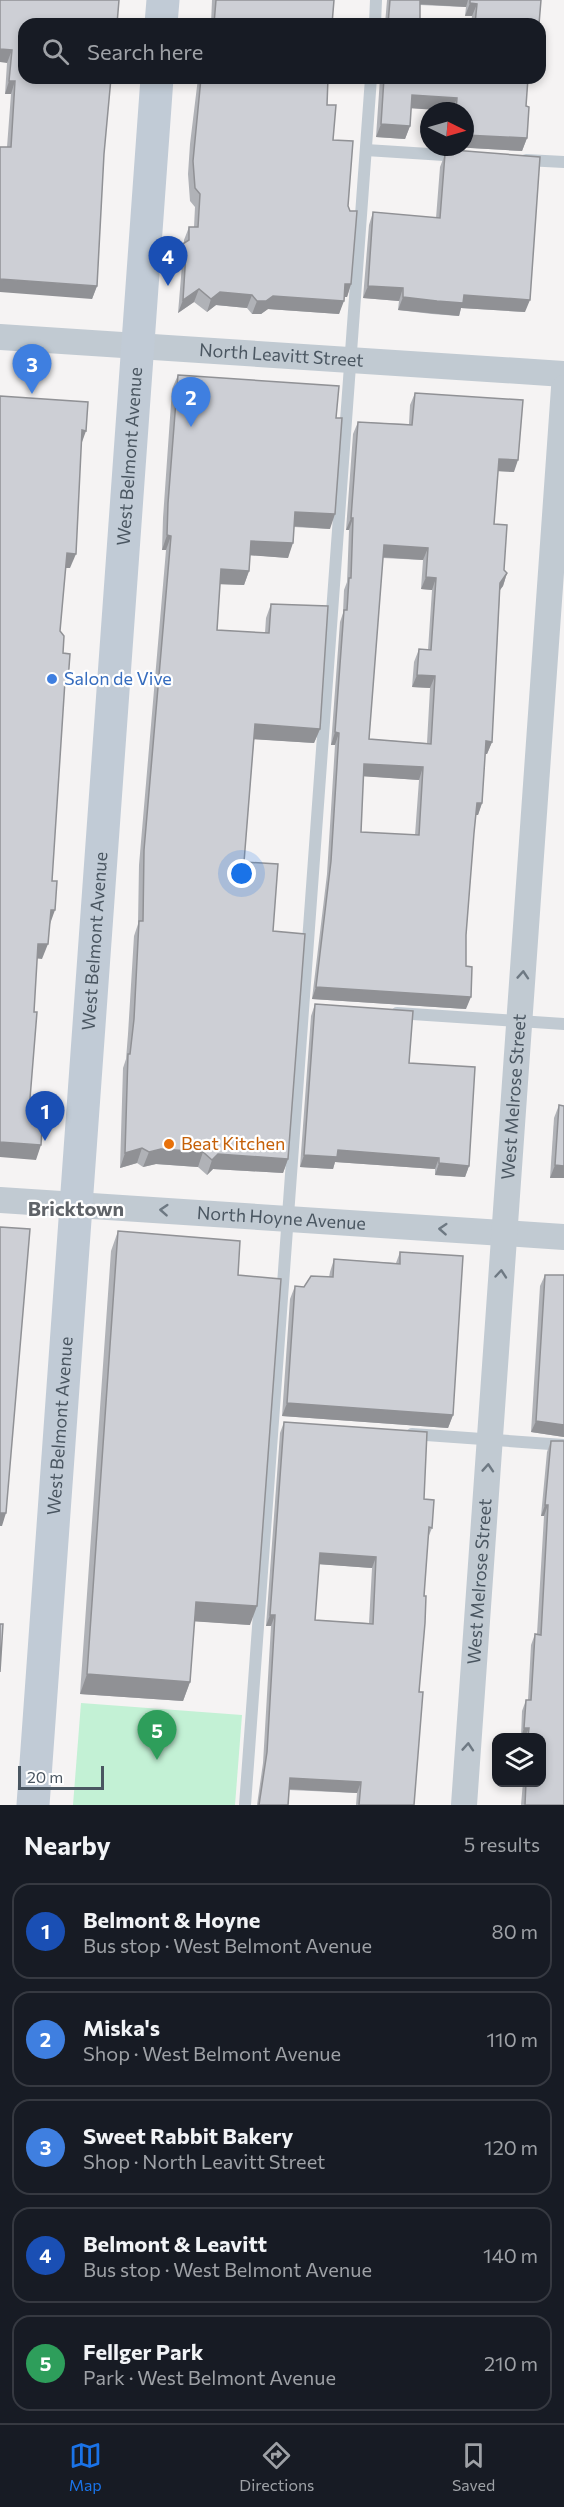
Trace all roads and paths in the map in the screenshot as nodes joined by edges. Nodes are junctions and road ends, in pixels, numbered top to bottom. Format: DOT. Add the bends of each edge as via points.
graph roads {
  1 [pos="163,0"];
  2 [pos="376,0"];
  3 [pos="162,18"];
  4 [pos="375,18"];
  5 [pos="157,84"];
  6 [pos="371,84"];
  7 [pos="366,150"];
  8 [pos="478,157"];
  9 [pos="512,159"];
  10 [pos="564,162"];
  11 [pos="0,337"];
  12 [pos="138,346"];
  13 [pos="349,360"];
  14 [pos="564,374"];
  15 [pos="564,388"];
  16 [pos="557,581"];
  17 [pos="383,1012"];
  18 [pos="519,1021"];
  19 [pos="564,1024"];
  20 [pos="0,1200"];
  21 [pos="76,1205"];
  22 [pos="288,1219"];
  23 [pos="504,1233"];
  24 [pos="564,1237"];
  25 [pos="398,1433"];
  26 [pos="490,1440"];
  27 [pos="564,1446"];
  28 [pos="33,1805"];
  29 [pos="245,1805"];
  30 [pos="464,1805"];
  1 -- 3 [label="main road"];
  2 -- 4 [label="lane"];
  5 -- 12 [label="main road, West Belmont Avenue"];
  6 -- 7 [label="lane"];
  7 -- 8 [label="lane"];
  7 -- 13 [label="lane"];
  9 -- 10 [label="lane"];
  11 -- 12 [label="street, North Leavitt Street"];
  12 -- 13 [label="street, North Leavitt Street"];
  12 -- 21 [label="main road, West Belmont Avenue"];
  13 -- 14 [label="street, North Leavitt Street"];
  13 -- 22 [label="lane" via="309,1008"];
  15 -- 16 [label="street, West Melrose Street"];
  18 -- 16 [label="street, West Melrose Street, one-way"];
  17 -- 18 [label="lane"];
  18 -- 19 [label="lane"];
  18 -- 23 [label="street, West Melrose Street"];
  20 -- 21 [label="street, North Hoyne Avenue"];
  22 -- 21 [label="street, North Hoyne Avenue, one-way"];
  21 -- 28 [label="main road, West Belmont Avenue"];
  23 -- 22 [label="street, North Hoyne Avenue, one-way"];
  22 -- 29 [label="lane" via="279,1424"];
  23 -- 24 [label="street, North Hoyne Avenue"];
  26 -- 23 [label="street, West Melrose Street, one-way"];
  25 -- 26 [label="lane"];
  26 -- 27 [label="lane"];
  30 -- 26 [label="street, West Melrose Street, one-way"];
}
